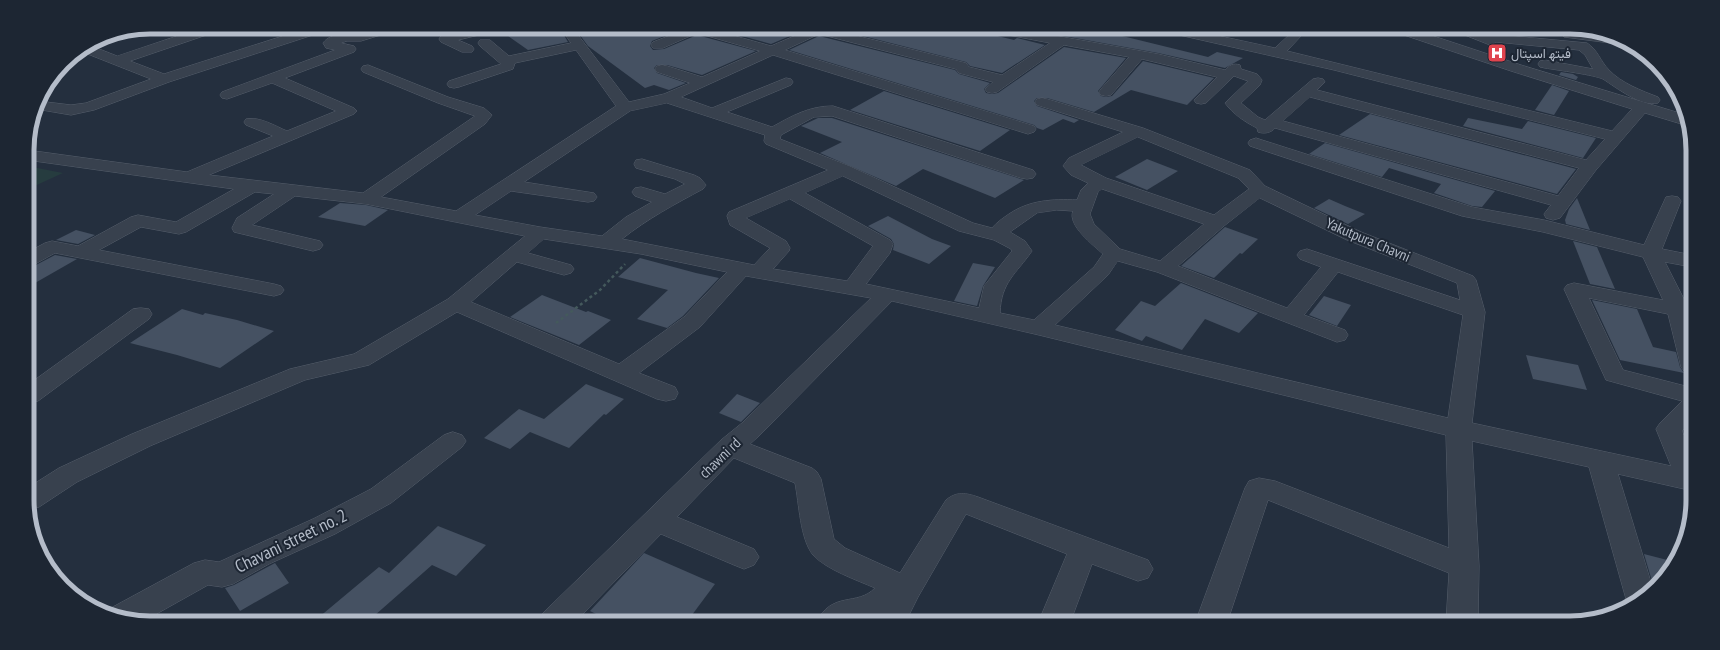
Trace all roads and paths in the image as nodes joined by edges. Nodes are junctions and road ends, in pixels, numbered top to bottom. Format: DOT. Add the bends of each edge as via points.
graph roads {
  1 [pos="196,34"];
  2 [pos="303,34"];
  3 [pos="371,34"];
  4 [pos="477,34"];
  5 [pos="571,34"];
  6 [pos="681,34"];
  7 [pos="714,34"];
  8 [pos="805,34"];
  9 [pos="839,34"];
  10 [pos="1025,34"];
  11 [pos="1046,34"];
  12 [pos="1189,34"];
  13 [pos="1294,34"];
  14 [pos="1414,34"];
  15 [pos="1472,34"];
  16 [pos="1476,36"];
  17 [pos="1041,37"];
  18 [pos="1061,41"];
  19 [pos="580,45"];
  20 [pos="658,45"];
  21 [pos="467,49"];
  22 [pos="91,51"];
  23 [pos="773,51"];
  24 [pos="1518,53"];
  25 [pos="1138,54"];
  26 [pos="1277,54"];
  27 [pos="1532,59"];
  28 [pos="116,61"];
  29 [pos="506,61"];
  30 [pos="1242,63"];
  31 [pos="1335,66"];
  32 [pos="368,69"];
  33 [pos="662,69"];
  34 [pos="1605,75"];
  35 [pos="273,78"];
  36 [pos="164,80"];
  37 [pos="1004,80"];
  38 [pos="702,82"];
  39 [pos="786,82"];
  40 [pos="992,89"];
  41 [pos="1106,92"];
  42 [pos="1308,92"];
  43 [pos="227,95"];
  44 [pos="668,98"];
  45 [pos="444,100"];
  46 [pos="1201,100"];
  47 [pos="1042,102"];
  48 [pos="43,106"];
  49 [pos="1677,106"];
  50 [pos="626,107"];
  51 [pos="1641,108"];
  52 [pos="712,113"];
  53 [pos="1682,119"];
  54 [pos="252,122"];
  55 [pos="1028,129"];
  56 [pos="1137,131"];
  57 [pos="1264,131"];
  58 [pos="773,134"];
  59 [pos="286,136"];
  60 [pos="1616,137"];
  61 [pos="34,156"];
  62 [pos="642,164"];
  63 [pos="1590,166"];
  64 [pos="843,170"];
  65 [pos="1027,174"];
  66 [pos="188,178"];
  67 [pos="1100,182"];
  68 [pos="507,185"];
  69 [pos="252,186"];
  70 [pos="292,190"];
  71 [pos="1259,190"];
  72 [pos="641,192"];
  73 [pos="791,192"];
  74 [pos="588,198"];
  75 [pos="366,199"];
  76 [pos="666,201"];
  77 [pos="1672,201"];
  78 [pos="1561,202"];
  79 [pos="1084,206"];
  80 [pos="458,218"];
  81 [pos="1217,222"];
  82 [pos="1544,226"];
  83 [pos="540,233"];
  84 [pos="1001,236"];
  85 [pos="606,243"];
  86 [pos="313,245"];
  87 [pos="641,248"];
  88 [pos="80,253"];
  89 [pos="1113,253"];
  90 [pos="1652,253"];
  91 [pos="513,255"];
  92 [pos="1307,255"];
  93 [pos="34,257"];
  94 [pos="1686,260"];
  95 [pos="1334,264"];
  96 [pos="1164,268"];
  97 [pos="564,269"];
  98 [pos="751,270"];
  99 [pos="852,288"];
  100 [pos="274,290"];
  101 [pos="887,294"];
  102 [pos="456,304"];
  103 [pos="1678,309"];
  104 [pos="1474,312"];
  105 [pos="141,314"];
  106 [pos="989,317"];
  107 [pos="1291,317"];
  108 [pos="1039,328"];
  109 [pos="1337,334"];
  110 [pos="536,338"];
  111 [pos="1686,340"];
  112 [pos="622,374"];
  113 [pos="34,391"];
  114 [pos="666,393"];
  115 [pos="1686,394"];
  116 [pos="1686,412"];
  117 [pos="1459,429"];
  118 [pos="453,441"];
  119 [pos="730,446"];
  120 [pos="1601,462"];
  121 [pos="1686,467"];
  122 [pos="1686,480"];
  123 [pos="34,497"];
  124 [pos="657,520"];
  125 [pos="1084,548"];
  126 [pos="744,557"];
  127 [pos="1464,566"];
  128 [pos="1138,569"];
  129 [pos="901,586"];
  130 [pos="1639,593"];
  131 [pos="128,614"];
  132 [pos="561,616"];
  133 [pos="839,616"];
  134 [pos="891,616"];
  135 [pos="1057,616"];
  136 [pos="1213,616"];
  137 [pos="1462,616"];
  1 -- 28 [label="street"];
  2 -- 36 [label="street"];
  3 -- 35 [label="street" via="331,42 331,45 349,49"];
  4 -- 21 [label="street" via="446,39"];
  4 -- 29 [label="street"];
  5 -- 19 [label="street"];
  6 -- 20 [label="street"];
  7 -- 23 [label="street"];
  8 -- 23 [label="street"];
  9 -- 37 [label="street"];
  10 -- 17 [label="street"];
  11 -- 17 [label="street"];
  12 -- 30 [label="street"];
  13 -- 26 [label="street"];
  14 -- 51 [label="street"];
  15 -- 16 [label="street"];
  16 -- 24 [label="street"];
  16 -- 34 [label="street" via="1582,46 1588,50"];
  17 -- 18 [label="street"];
  18 -- 25 [label="street"];
  18 -- 37 [label="street"];
  19 -- 29 [label="street"];
  19 -- 50 [label="street"];
  22 -- 28 [label="street"];
  23 -- 38 [label="street"];
  23 -- 55 [label="street"];
  25 -- 30 [label="street" via="1163,54"];
  25 -- 41 [label="street"];
  26 -- 30 [label="street"];
  26 -- 31 [label="street"];
  27 -- 34 [label="street" via="1559,68"];
  28 -- 36 [label="street"];
  29 -- 45 [label="street" via="508,66 448,82 467,90"];
  30 -- 46 [label="street"];
  30 -- 57 [label="street" via="1255,82 1233,104"];
  31 -- 42 [label="street"];
  31 -- 60 [label="street"];
  32 -- 45 [label="street"];
  33 -- 38 [label="street"];
  34 -- 49 [label="street" via="1644,96"];
  35 -- 43 [label="street"];
  35 -- 59 [label="street" via="349,111"];
  36 -- 48 [label="street" via="78,110"];
  37 -- 40 [label="street"];
  38 -- 44 [label="street"];
  39 -- 52 [label="street"];
  42 -- 57 [label="street"];
  42 -- 63 [label="street"];
  44 -- 50 [label="street"];
  44 -- 52 [label="street"];
  45 -- 75 [label="street" via="484,115"];
  47 -- 56 [label="street, Yakutpura Chavni"];
  50 -- 68 [label="street"];
  51 -- 53 [label="street"];
  51 -- 60 [label="street"];
  52 -- 58 [label="street"];
  54 -- 59 [label="street"];
  56 -- 67 [label="street" via="1073,164 1074,169"];
  56 -- 71 [label="street, Yakutpura Chavni" via="1244,174"];
  57 -- 78 [label="street"];
  57 -- 82 [label="street" via="1469,212"];
  58 -- 64 [label="street" via="772,142"];
  58 -- 65 [label="street" via="810,112 833,110"];
  59 -- 66 [label="street"];
  60 -- 63 [label="street"];
  61 -- 66 [label="street"];
  62 -- 76 [label="street" via="697,183"];
  63 -- 78 [label="street"];
  64 -- 73 [label="street"];
  64 -- 84 [label="street" via="966,227"];
  66 -- 69 [label="street"];
  67 -- 79 [label="street" via="1090,190"];
  67 -- 81 [label="street"];
  68 -- 74 [label="street"];
  68 -- 80 [label="street"];
  69 -- 70 [label="street"];
  69 -- 88 [label="street" via="179,228 138,221"];
  70 -- 75 [label="street"];
  70 -- 86 [label="street" via="244,222 241,228"];
  71 -- 81 [label="street"];
  71 -- 104 [label="street, Yakutpura Chavni" via="1354,236 1466,280"];
  72 -- 76 [label="street"];
  73 -- 98 [label="street" via="736,216 737,221 779,245 780,248"];
  73 -- 99 [label="street" via="883,244 880,253"];
  75 -- 80 [label="street"];
  76 -- 85 [label="street" via="633,221"];
  77 -- 90 [label="street"];
  78 -- 82 [label="street"];
  79 -- 84 [label="street" via="1047,204 1033,207 1018,215 1000,230"];
  79 -- 89 [label="street" via="1082,221"];
  80 -- 83 [label="street"];
  81 -- 96 [label="street"];
  82 -- 90 [label="street"];
  83 -- 85 [label="street"];
  83 -- 91 [label="street"];
  84 -- 106 [label="street" via="1018,245 1022,251 995,283 989,299"];
  85 -- 87 [label="street"];
  87 -- 98 [label="street"];
  87 -- 110 [label="path" via="600,290"];
  88 -- 93 [label="street" via="52,247"];
  88 -- 100 [label="street"];
  89 -- 96 [label="street"];
  89 -- 108 [label="street" via="1101,271"];
  90 -- 94 [label="street"];
  90 -- 103 [label="street"];
  91 -- 97 [label="street"];
  91 -- 102 [label="street"];
  92 -- 95 [label="street"];
  95 -- 104 [label="street"];
  95 -- 107 [label="street"];
  96 -- 107 [label="street"];
  98 -- 99 [label="street"];
  98 -- 112 [label="street" via="692,322"];
  99 -- 101 [label="street"];
  101 -- 106 [label="street"];
  101 -- 119 [label="street, chawni rd" via="751,429"];
  102 -- 110 [label="street"];
  102 -- 123 [label="street" via="361,360 298,374 155,434 68,475"];
  103 -- 111 [label="street"];
  103 -- 115 [label="street" via="1574,289 1614,375"];
  104 -- 117 [label="street, Yakutpura Chavni"];
  105 -- 113 [label="street"];
  106 -- 108 [label="street"];
  107 -- 109 [label="street"];
  108 -- 117 [label="street"];
  110 -- 112 [label="street"];
  112 -- 114 [label="street"];
  116 -- 121 [label="street" via="1669,429"];
  117 -- 120 [label="street"];
  117 -- 127 [label="street, Yakutpura Chavni"];
  118 -- 131 [label="street, Chavani street no. 2" via="381,496 325,526 222,575 205,572"];
  119 -- 124 [label="street, chawni rd"];
  119 -- 129 [label="street" via="803,475 808,480 818,534 823,546 835,556"];
  120 -- 122 [label="street"];
  120 -- 130 [label="street"];
  124 -- 126 [label="street"];
  124 -- 132 [label="street, chawni rd"];
  125 -- 128 [label="street"];
  125 -- 129 [label="street" via="960,503"];
  125 -- 135 [label="street"];
  127 -- 136 [label="street" via="1265,488 1259,488"];
  127 -- 137 [label="street, Yakutpura Chavni"];
  129 -- 133 [label="street" via="878,605 846,611"];
  129 -- 134 [label="street"];
}
